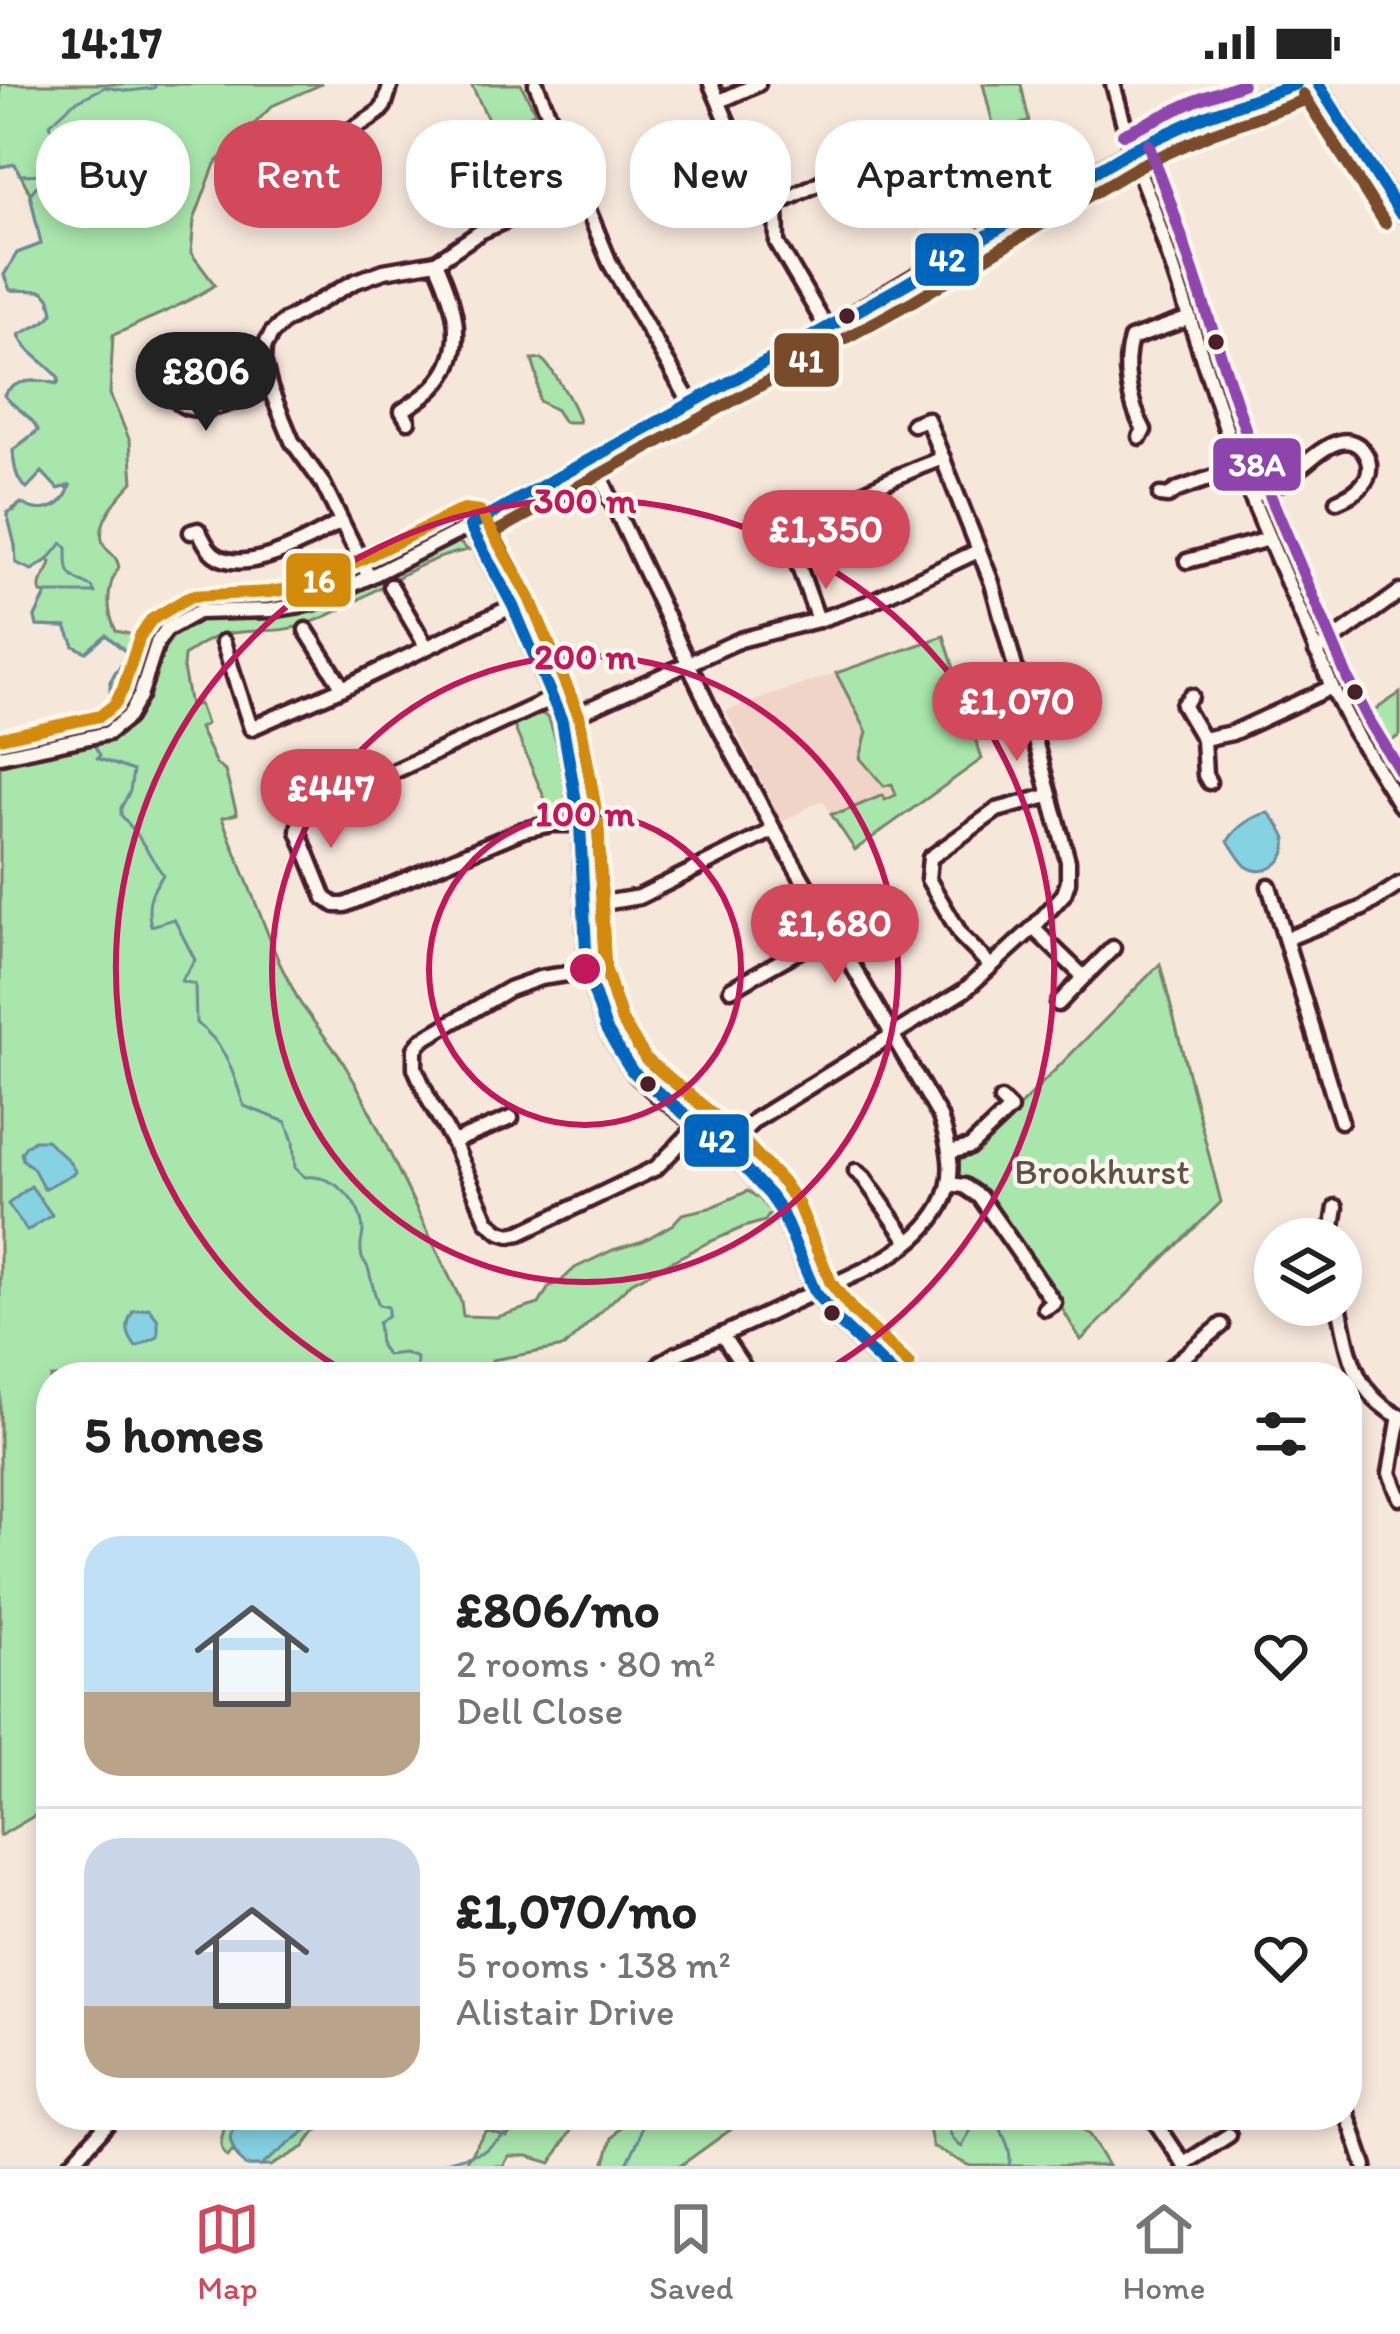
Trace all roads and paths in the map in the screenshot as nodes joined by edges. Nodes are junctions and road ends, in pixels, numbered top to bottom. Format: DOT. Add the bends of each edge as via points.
graph roads {
  1 [pos="391,84"];
  2 [pos="536,84"];
  3 [pos="711,84"];
  4 [pos="758,84"];
  5 [pos="1113,84"];
  6 [pos="1296,84"];
  7 [pos="1318,84"];
  8 [pos="1278,87"];
  9 [pos="720,101"];
  10 [pos="366,120"];
  11 [pos="550,120"];
  12 [pos="728,120"];
  13 [pos="1131,150"];
  14 [pos="1400,213"];
  15 [pos="489,228"];
  16 [pos="595,228"];
  17 [pos="777,228"];
  18 [pos="436,262"];
  19 [pos="1190,318"];
  20 [pos="826,327"];
  21 [pos="162,370"];
  22 [pos="270,388"];
  23 [pos="691,404"];
  24 [pos="402,411"];
  25 [pos="942,413"];
  26 [pos="1160,428"];
  27 [pos="943,458"];
  28 [pos="592,459"];
  29 [pos="1238,468"];
  30 [pos="1251,497"];
  31 [pos="1348,502"];
  32 [pos="1167,512"];
  33 [pos="340,522"];
  34 [pos="470,526"];
  35 [pos="191,532"];
  36 [pos="1269,539"];
  37 [pos="979,551"];
  38 [pos="1187,561"];
  39 [pos="369,577"];
  40 [pos="1400,592"];
  41 [pos="390,594"];
  42 [pos="512,606"];
  43 [pos="818,620"];
  44 [pos="305,630"];
  45 [pos="426,646"];
  46 [pos="230,649"];
  47 [pos="1316,652"];
  48 [pos="690,664"];
  49 [pos="1331,687"];
  50 [pos="343,688"];
  51 [pos="551,699"];
  52 [pos="1182,702"];
  53 [pos="562,721"];
  54 [pos="1203,739"];
  55 [pos="0,756"];
  56 [pos="1204,778"];
  57 [pos="1048,796"];
  58 [pos="1400,805"];
  59 [pos="580,824"];
  60 [pos="774,830"];
  61 [pos="1400,884"];
  62 [pos="1268,886"];
  63 [pos="586,906"];
  64 [pos="1034,928"];
  65 [pos="832,932"];
  66 [pos="1286,939"];
  67 [pos="1113,949"];
  68 [pos="990,965"];
  69 [pos="586,970"];
  70 [pos="1084,977"];
  71 [pos="731,989"];
  72 [pos="1058,1004"];
  73 [pos="891,1034"];
  74 [pos="1001,1100"];
  75 [pos="511,1118"];
  76 [pos="1341,1121"];
  77 [pos="697,1126"];
  78 [pos="453,1142"];
  79 [pos="726,1148"];
  80 [pos="950,1152"];
  81 [pos="864,1173"];
  82 [pos="949,1184"];
  83 [pos="1336,1208"];
  84 [pos="1333,1218"];
  85 [pos="909,1242"];
  86 [pos="815,1292"];
  87 [pos="1045,1308"];
  88 [pos="1222,1325"];
  89 [pos="1344,1326"];
  90 [pos="722,1335"];
  91 [pos="664,1362"];
  92 [pos="740,1362"];
  93 [pos="881,1362"];
  94 [pos="1177,1362"];
  95 [pos="1352,1362"];
  96 [pos="1362,1383"];
  97 [pos="1400,1416"];
  98 [pos="1400,1498"];
  99 [pos="102,2130"];
  100 [pos="1160,2130"];
  101 [pos="1353,2130"];
  102 [pos="1229,2135"];
  103 [pos="1185,2165"];
  104 [pos="69,2166"];
  105 [pos="1366,2166"];
  1 -- 10 [label="street" via="384,106"];
  2 -- 11 [label="street"];
  3 -- 9 [label="street"];
  4 -- 9 [label="street"];
  5 -- 13 [label="street"];
  6 -- 8 [label="street"];
  7 -- 14 [label="street"];
  8 -- 13 [label="street"];
  9 -- 12 [label="street"];
  13 -- 19 [label="street"];
  13 -- 20 [label="street"];
  15 -- 18 [label="street"];
  16 -- 23 [label="street"];
  17 -- 20 [label="street" via="777,243"];
  18 -- 22 [label="street" via="369,275 285,321 264,347"];
  18 -- 24 [label="street" via="456,314 453,358 433,388"];
  19 -- 26 [label="street" via="1131,339 1133,409 1142,434"];
  19 -- 29 [label="street"];
  20 -- 23 [label="street"];
  21 -- 22 [label="street" via="176,401 190,410"];
  22 -- 33 [label="street"];
  23 -- 28 [label="street"];
  25 -- 27 [label="street" via="920,422"];
  27 -- 37 [label="street"];
  27 -- 43 [label="street" via="898,475 799,537 796,558"];
  28 -- 34 [label="street"];
  28 -- 48 [label="street"];
  29 -- 30 [label="street"];
  29 -- 32 [label="street" via="1164,496"];
  30 -- 31 [label="street" via="1351,441 1363,449 1370,473"];
  30 -- 36 [label="street"];
  33 -- 35 [label="street" via="290,550 245,561 218,557 198,530"];
  33 -- 39 [label="street"];
  34 -- 39 [label="street"];
  34 -- 42 [label="street"];
  36 -- 38 [label="street"];
  36 -- 47 [label="street"];
  37 -- 43 [label="street"];
  37 -- 57 [label="street"];
  39 -- 55 [label="street" via="313,603 198,612 166,629 140,696 108,733"];
  40 -- 47 [label="street"];
  41 -- 45 [label="street"];
  42 -- 45 [label="street"];
  42 -- 51 [label="street"];
  43 -- 48 [label="street" via="740,640"];
  44 -- 50 [label="street"];
  45 -- 50 [label="street"];
  46 -- 50 [label="street" via="251,728"];
  47 -- 49 [label="street"];
  48 -- 53 [label="street"];
  48 -- 60 [label="street"];
  49 -- 54 [label="street"];
  49 -- 58 [label="street"];
  51 -- 53 [label="street"];
  51 -- 59 [label="street" via="313,809 298,831 326,898 346,905 523,830"];
  52 -- 54 [label="street"];
  53 -- 59 [label="street"];
  54 -- 56 [label="street"];
  57 -- 64 [label="street" via="1068,882"];
  57 -- 68 [label="street" via="998,810 930,858 928,879 962,937"];
  59 -- 63 [label="street"];
  60 -- 63 [label="street" via="639,897"];
  60 -- 65 [label="street"];
  61 -- 66 [label="street"];
  62 -- 66 [label="street"];
  63 -- 69 [label="street"];
  64 -- 68 [label="street"];
  64 -- 70 [label="street"];
  65 -- 71 [label="street"];
  65 -- 73 [label="street"];
  66 -- 76 [label="street"];
  67 -- 70 [label="street"];
  68 -- 73 [label="street" via="965,990"];
  69 -- 77 [label="street" via="624,1060"];
  69 -- 78 [label="street" via="509,989 422,1040 416,1068"];
  70 -- 72 [label="street"];
  73 -- 79 [label="street" via="755,1120"];
  73 -- 80 [label="street" via="940,1117"];
  74 -- 80 [label="street" via="1010,1109 970,1147"];
  75 -- 78 [label="street"];
  77 -- 78 [label="street" via="656,1168 511,1235 488,1222"];
  77 -- 79 [label="street"];
  79 -- 86 [label="street" via="781,1211"];
  80 -- 82 [label="street"];
  81 -- 85 [label="street"];
  82 -- 85 [label="street"];
  82 -- 87 [label="street" via="980,1197 1054,1303"];
  83 -- 84 [label="street"];
  85 -- 86 [label="street"];
  86 -- 90 [label="street"];
  86 -- 93 [label="street"];
  88 -- 94 [label="street"];
  89 -- 95 [label="street"];
  90 -- 91 [label="street"];
  90 -- 92 [label="street"];
  96 -- 97 [label="street" via="1379,1406"];
  97 -- 98 [label="street" via="1390,1473"];
  99 -- 104 [label="street"];
  100 -- 103 [label="street"];
  101 -- 105 [label="street"];
  102 -- 103 [label="street"];
}
